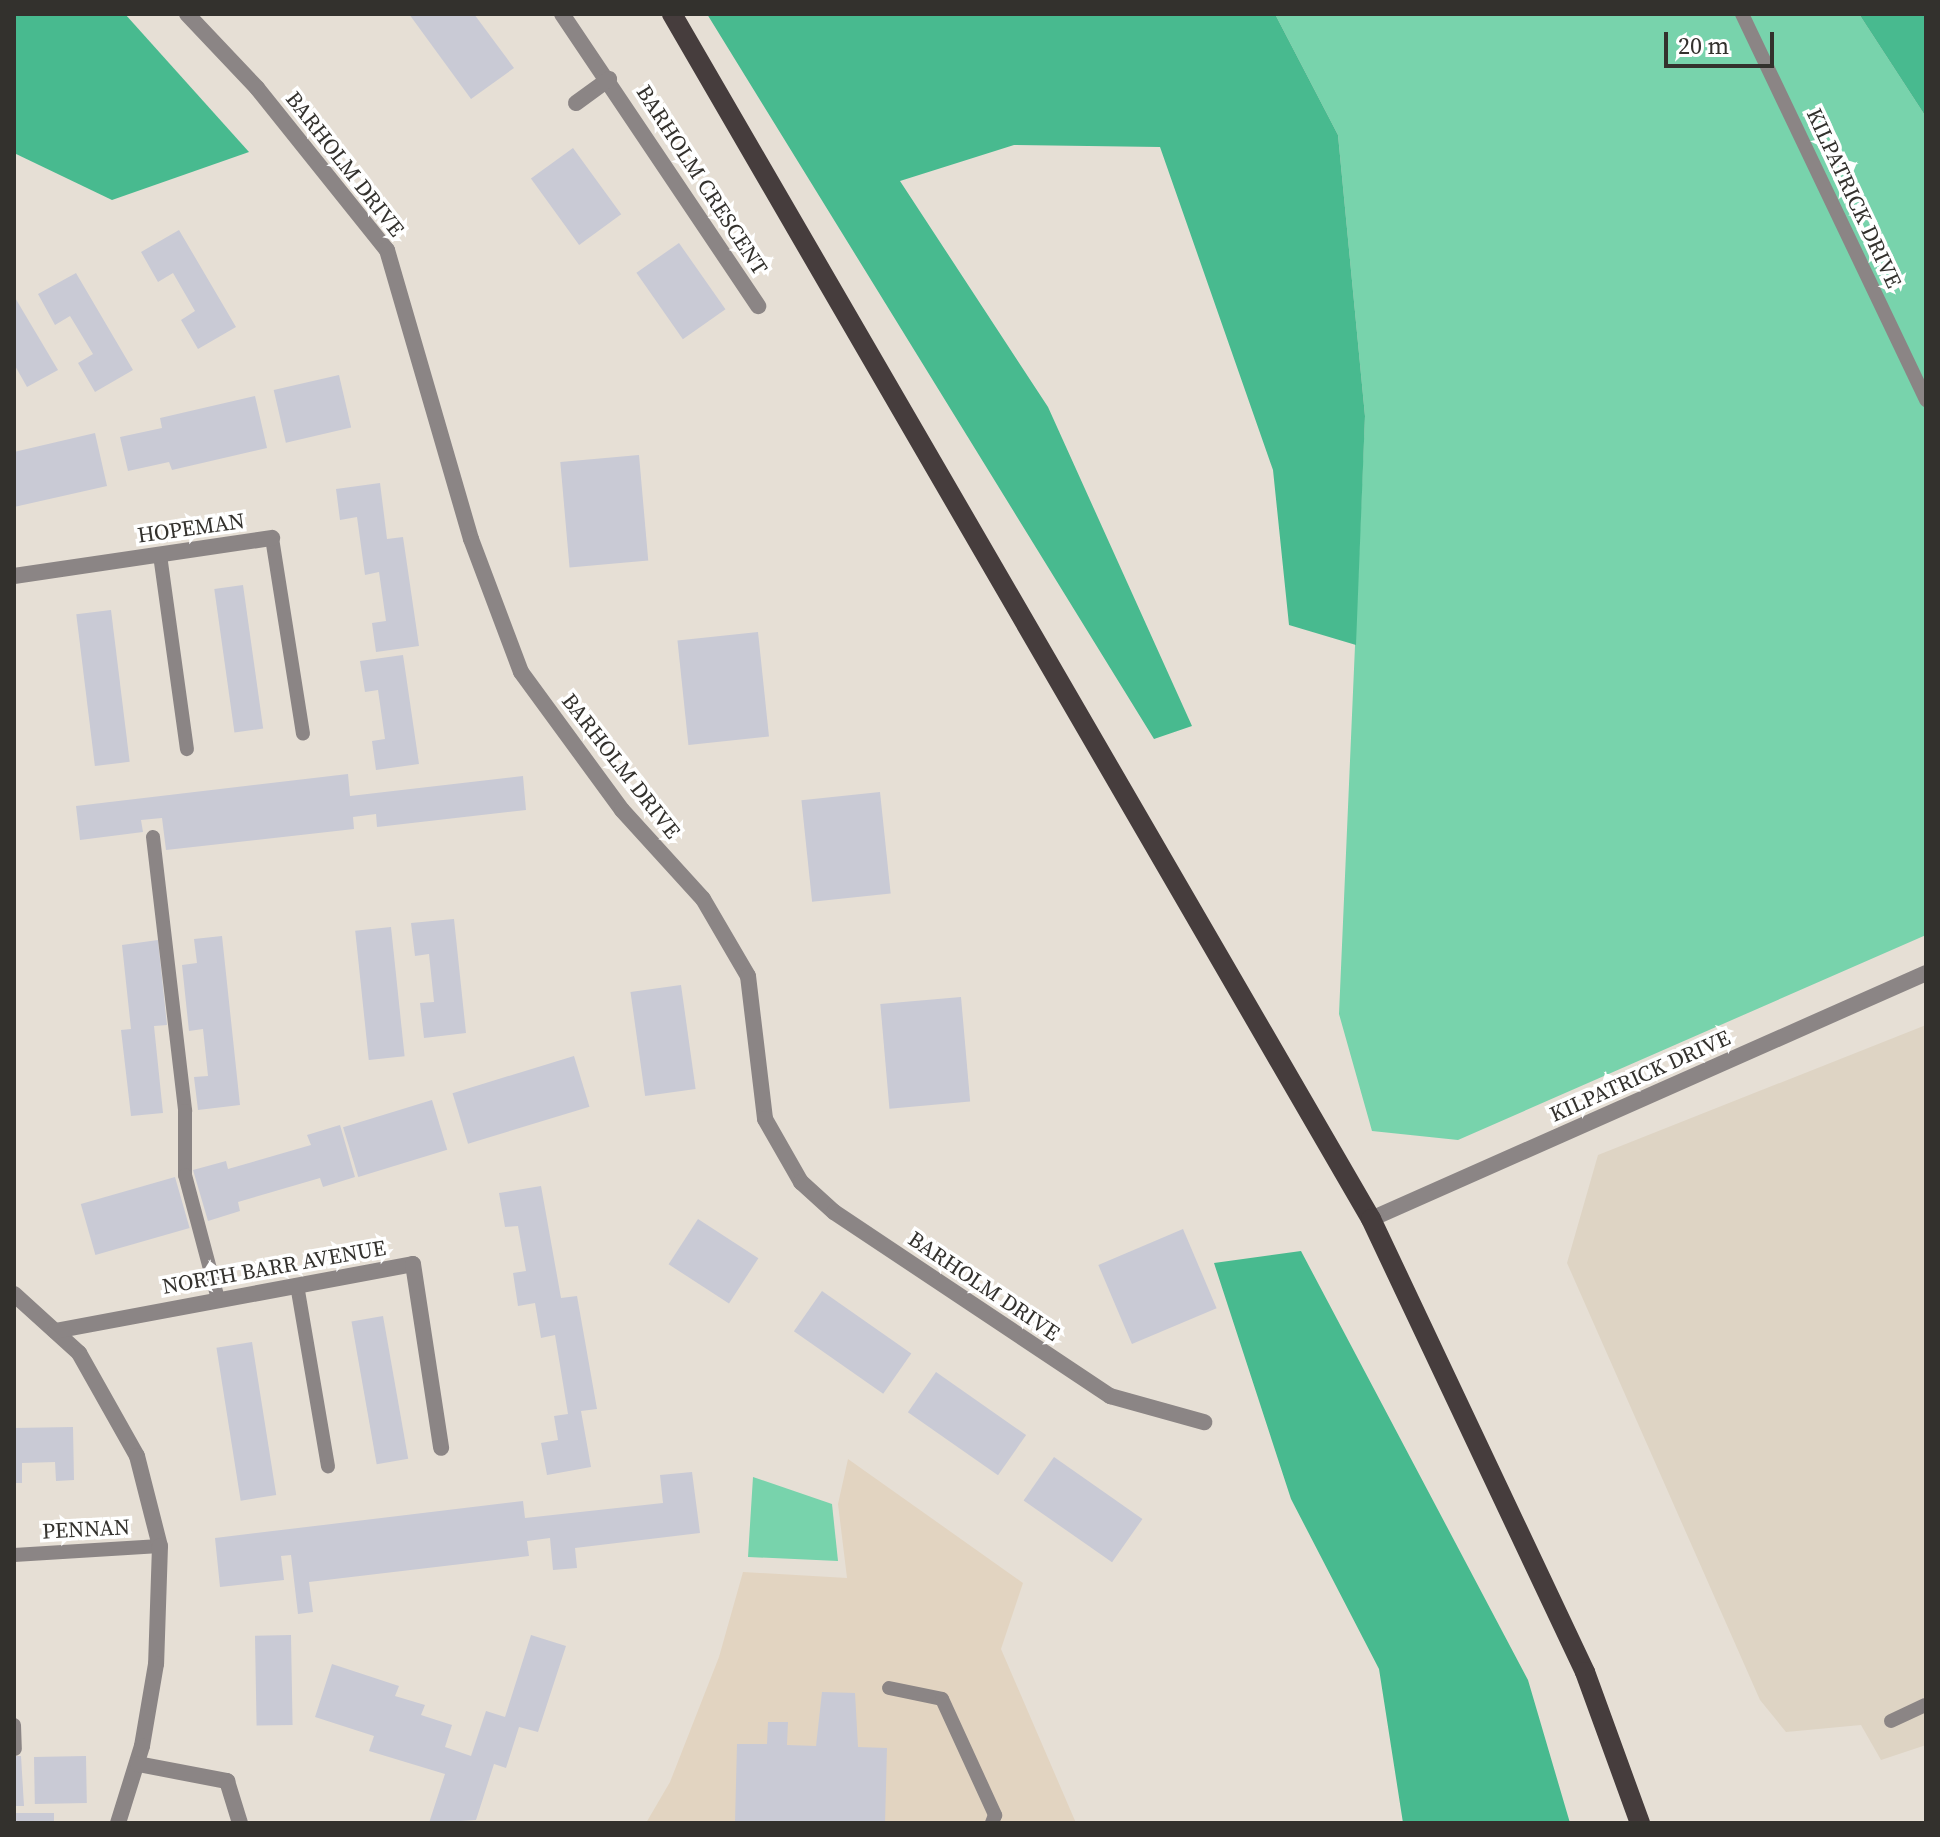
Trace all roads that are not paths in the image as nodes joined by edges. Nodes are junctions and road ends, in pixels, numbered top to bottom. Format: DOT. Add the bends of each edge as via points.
graph roads {
  1 [pos="187,14"];
  2 [pos="562,14"];
  3 [pos="672,14"];
  4 [pos="1742,14"];
  5 [pos="609,79"];
  6 [pos="576,103"];
  7 [pos="758,306"];
  8 [pos="1926,400"];
  9 [pos="272,538"];
  10 [pos="160,555"];
  11 [pos="14,576"];
  12 [pos="303,734"];
  13 [pos="187,749"];
  14 [pos="153,837"];
  15 [pos="1926,973"];
  16 [pos="1371,1219"];
  17 [pos="297,1285"];
  18 [pos="14,1294"];
  19 [pos="218,1299"];
  20 [pos="55,1331"];
  21 [pos="1204,1422"];
  22 [pos="441,1448"];
  23 [pos="328,1466"];
  24 [pos="160,1546"];
  25 [pos="14,1555"];
  26 [pos="889,1688"];
  27 [pos="1926,1705"];
  28 [pos="1891,1721"];
  29 [pos="14,1725"];
  30 [pos="15,1749"];
  31 [pos="138,1764"];
  32 [pos="118,1823"];
  33 [pos="240,1823"];
  34 [pos="992,1823"];
  35 [pos="1640,1823"];
  1 -- 21 [label="street, BARHOLM DRIVE" via="257,88 387,250 471,539 521,672 622,810 703,899 748,976 765,1119 801,1182 834,1212 1110,1396"];
  2 -- 5 [label="street, BARHOLM CRESCENT"];
  3 -- 16 [label="main road"];
  4 -- 8 [label="lane, KILPATRICK DRIVE"];
  5 -- 6 [label="street, BARHOLM CRESCENT"];
  5 -- 7 [label="street, BARHOLM CRESCENT"];
  9 -- 10 [label="street, HOPEMAN"];
  9 -- 12 [label="lane, HOPEMAN"];
  10 -- 11 [label="street, HOPEMAN"];
  10 -- 13 [label="lane"];
  14 -- 19 [label="lane" via="185,1111 185,1175"];
  15 -- 16 [label="street, KILPATRICK DRIVE"];
  16 -- 35 [label="main road" via="1585,1672"];
  17 -- 19 [label="street, NORTH BARR AVENUE"];
  17 -- 22 [label="street, NORTH BARR AVENUE" via="413,1264"];
  17 -- 23 [label="lane"];
  18 -- 20 [label="street"];
  19 -- 20 [label="street, NORTH BARR AVENUE"];
  20 -- 24 [label="street" via="79,1353 137,1456"];
  24 -- 25 [label="lane, PENNAN"];
  24 -- 31 [label="street" via="156,1664"];
  26 -- 34 [label="lane" via="942,1699 995,1815"];
  27 -- 28 [label="lane"];
  29 -- 30 [label="lane"];
  31 -- 32 [label="street"];
  31 -- 33 [label="street" via="227,1781"];
}
